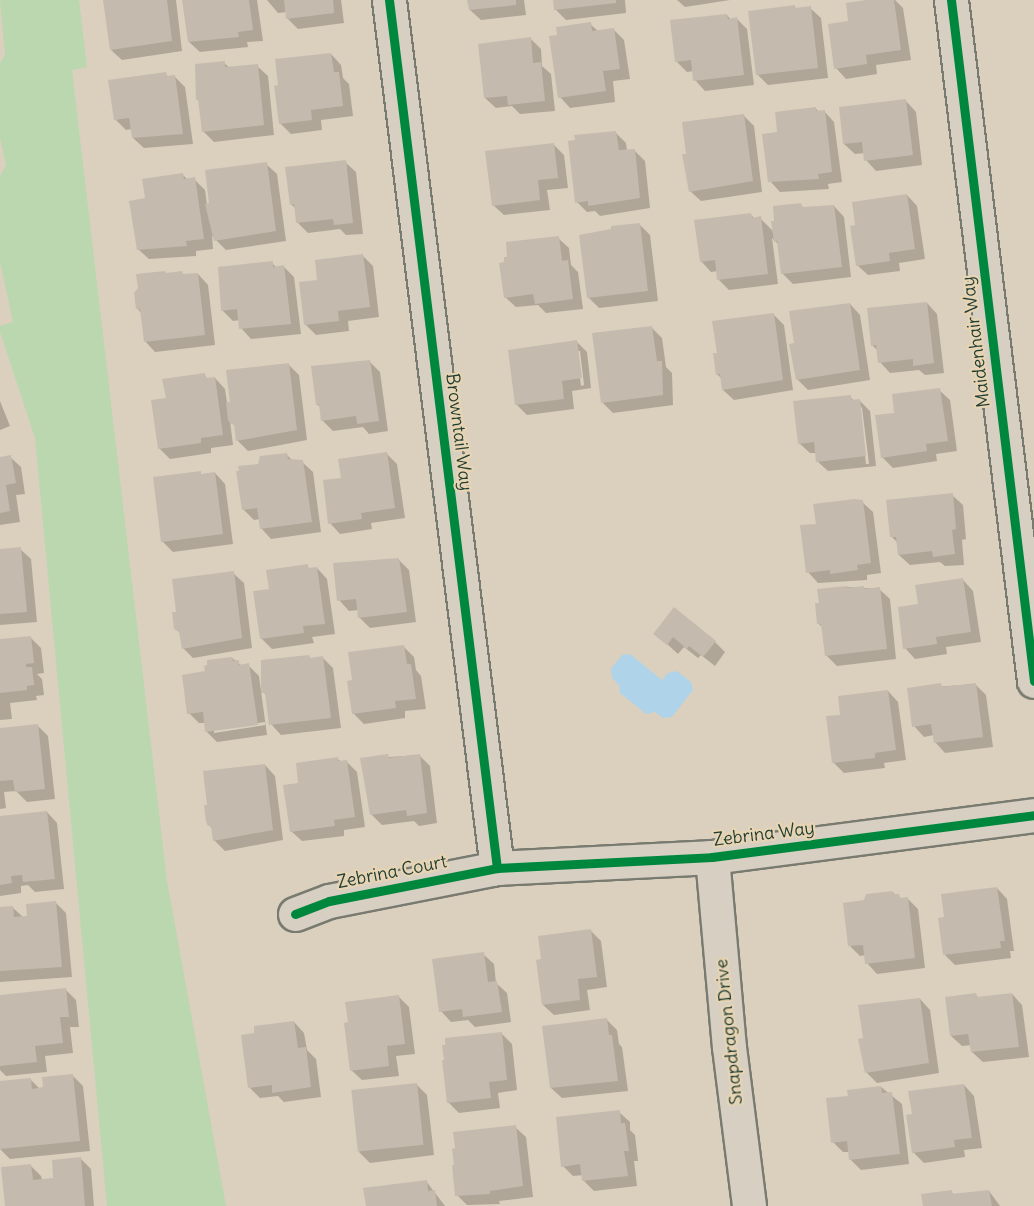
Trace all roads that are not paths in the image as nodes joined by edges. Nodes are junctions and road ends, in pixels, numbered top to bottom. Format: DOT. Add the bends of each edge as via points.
graph roads {
  1 [pos="389,0"];
  2 [pos="951,0"];
  3 [pos="1034,681"];
  4 [pos="1034,815"];
  5 [pos="712,857"];
  6 [pos="496,868"];
  7 [pos="295,914"];
  8 [pos="749,1206"];
  1 -- 6 [label="street, Browntail Way"];
  2 -- 3 [label="street, Maidenhair Way"];
  4 -- 5 [label="street, Zebrina Way"];
  5 -- 6 [label="street, Zebrina Way"];
  5 -- 8 [label="street, Snapdragon Drive" via="729,1047"];
  6 -- 7 [label="street, Zebrina Court" via="329,902"];
}
